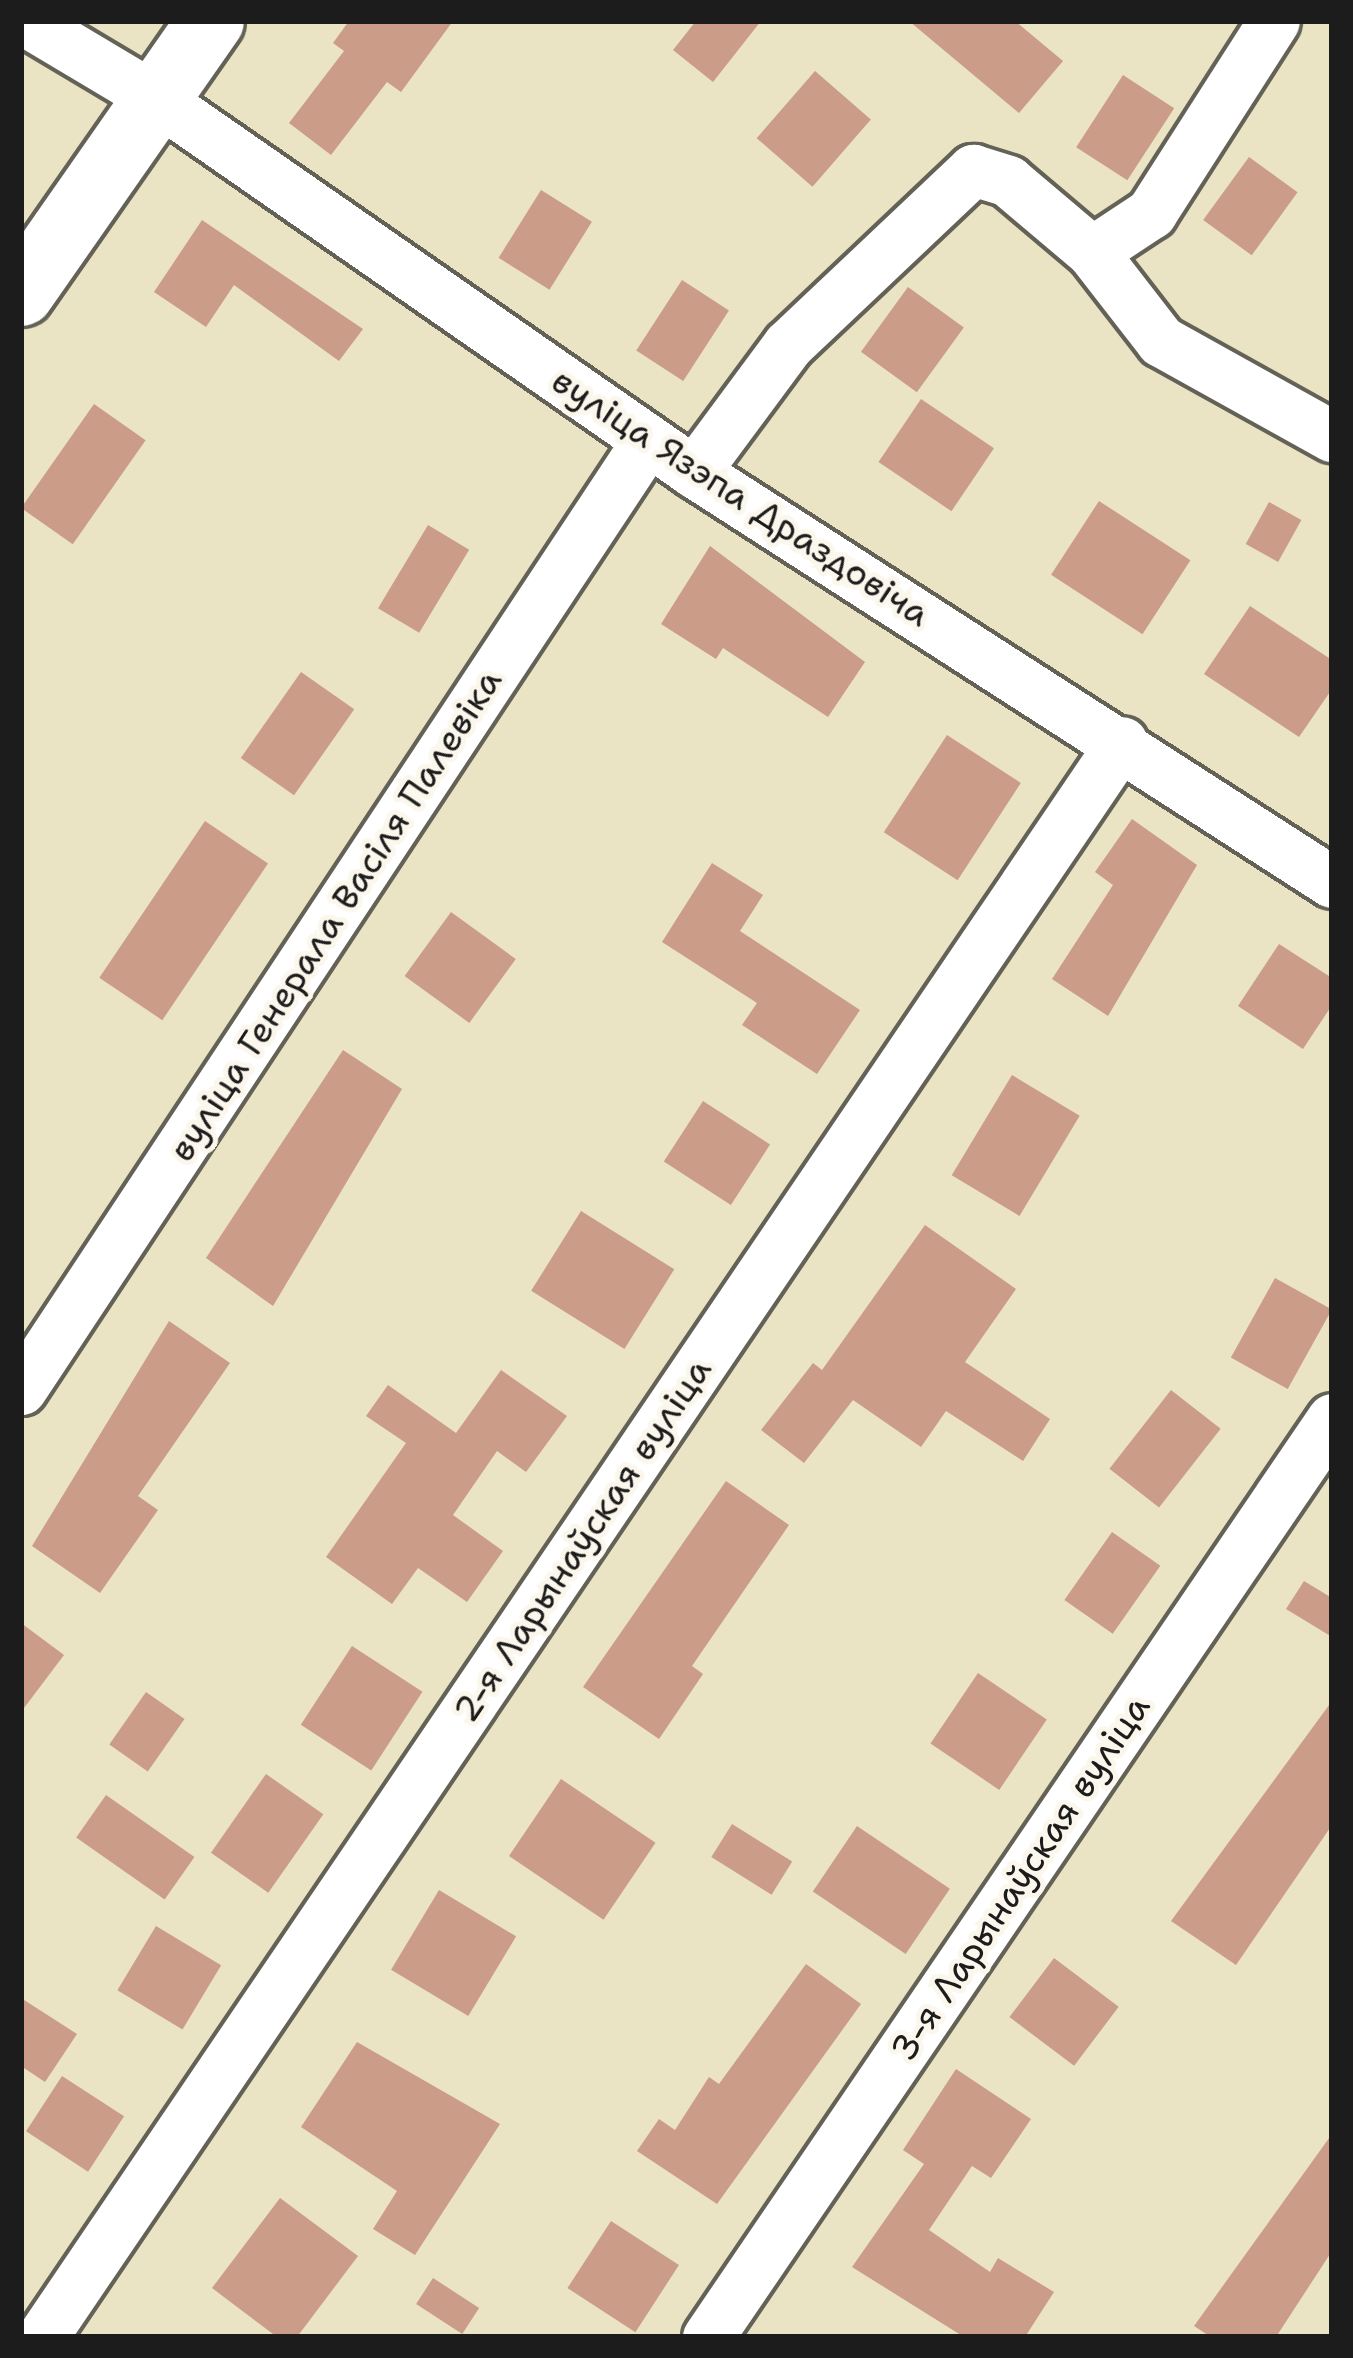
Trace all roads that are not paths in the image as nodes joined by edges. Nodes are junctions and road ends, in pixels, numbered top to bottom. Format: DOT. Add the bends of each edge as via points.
graph roads {
  1 [pos="26,21"];
  2 [pos="211,21"];
  3 [pos="1274,21"];
  4 [pos="158,99"];
  5 [pos="1092,252"];
  6 [pos="21,293"];
  7 [pos="1332,436"];
  8 [pos="648,440"];
  9 [pos="694,472"];
  10 [pos="1122,742"];
  11 [pos="1332,882"];
  12 [pos="21,1389"];
  13 [pos="1332,1419"];
  14 [pos="42,2337"];
  15 [pos="708,2337"];
  1 -- 4 [label="street, вуліца Язэпа Драздовіча"];
  2 -- 4 [label="main road"];
  3 -- 5 [label="street" via="1150,213"];
  4 -- 6 [label="main road"];
  4 -- 8 [label="street, вуліца Язэпа Драздовіча"];
  5 -- 7 [label="street" via="1161,341"];
  5 -- 9 [label="street" via="1008,181 973,170 788,345"];
  8 -- 9 [label="street, вуліца Язэпа Драздовіча"];
  8 -- 12 [label="street, вуліца Генерала Васіля Палевіка"];
  9 -- 10 [label="street, вуліца Язэпа Драздовіча"];
  10 -- 11 [label="street, вуліца Язэпа Драздовіча"];
  10 -- 14 [label="street, 2-я Ларынаўская вуліца"];
  13 -- 15 [label="street, 3-я Ларынаўская вуліца"];
}
